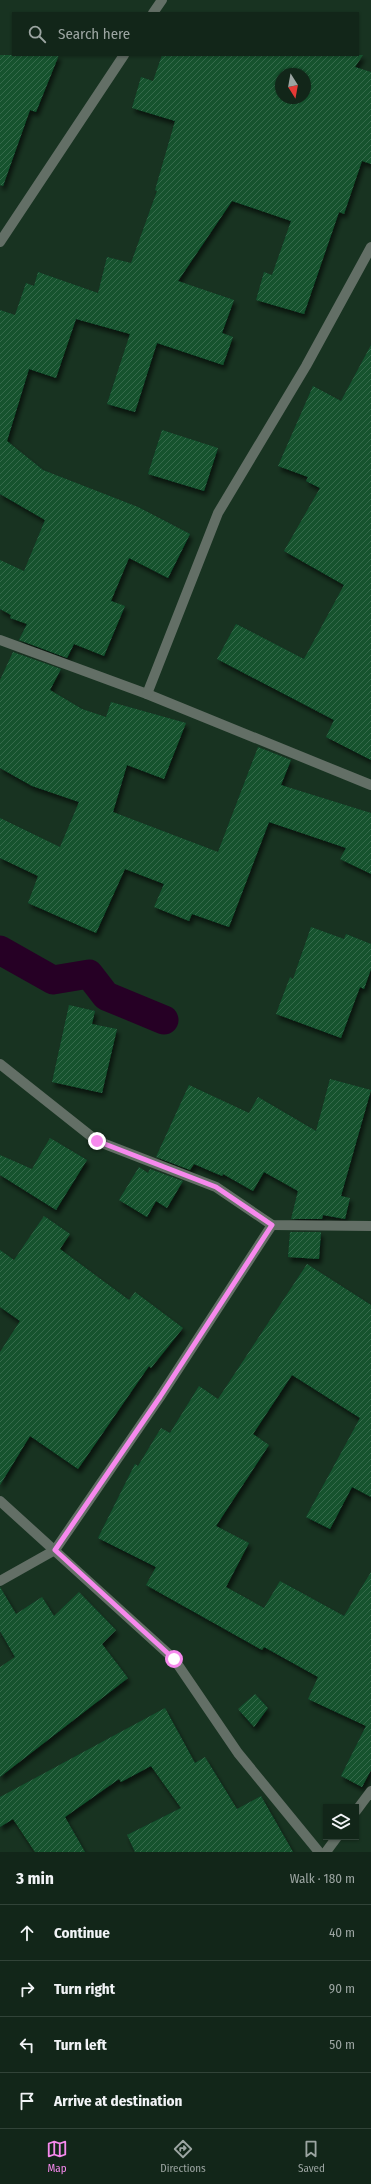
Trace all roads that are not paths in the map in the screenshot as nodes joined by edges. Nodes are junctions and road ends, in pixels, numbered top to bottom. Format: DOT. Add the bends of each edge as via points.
graph roads {
  1 [pos="162,0"];
  2 [pos="154,12"];
  3 [pos="123,56"];
  4 [pos="0,242"];
  5 [pos="371,248"];
  6 [pos="0,640"];
  7 [pos="147,694"];
  8 [pos="371,785"];
  9 [pos="0,1064"];
  10 [pos="272,1225"];
  11 [pos="371,1226"];
  12 [pos="0,1501"];
  13 [pos="55,1550"];
  14 [pos="0,1581"];
  15 [pos="371,1791"];
  16 [pos="359,1807"];
  17 [pos="335,1840"];
  18 [pos="319,1852"];
  19 [pos="326,1852"];
  1 -- 2 [label="street"];
  3 -- 4 [label="street"];
  5 -- 7 [label="street" via="306,366 218,513"];
  6 -- 7 [label="street"];
  7 -- 8 [label="street"];
  9 -- 10 [label="street" via="97,1141 216,1187"];
  10 -- 11 [label="street"];
  10 -- 13 [label="street" via="160,1397"];
  12 -- 13 [label="street"];
  13 -- 14 [label="street"];
  13 -- 18 [label="street" via="174,1659 238,1753"];
  15 -- 16 [label="street"];
  17 -- 19 [label="street"];
}
